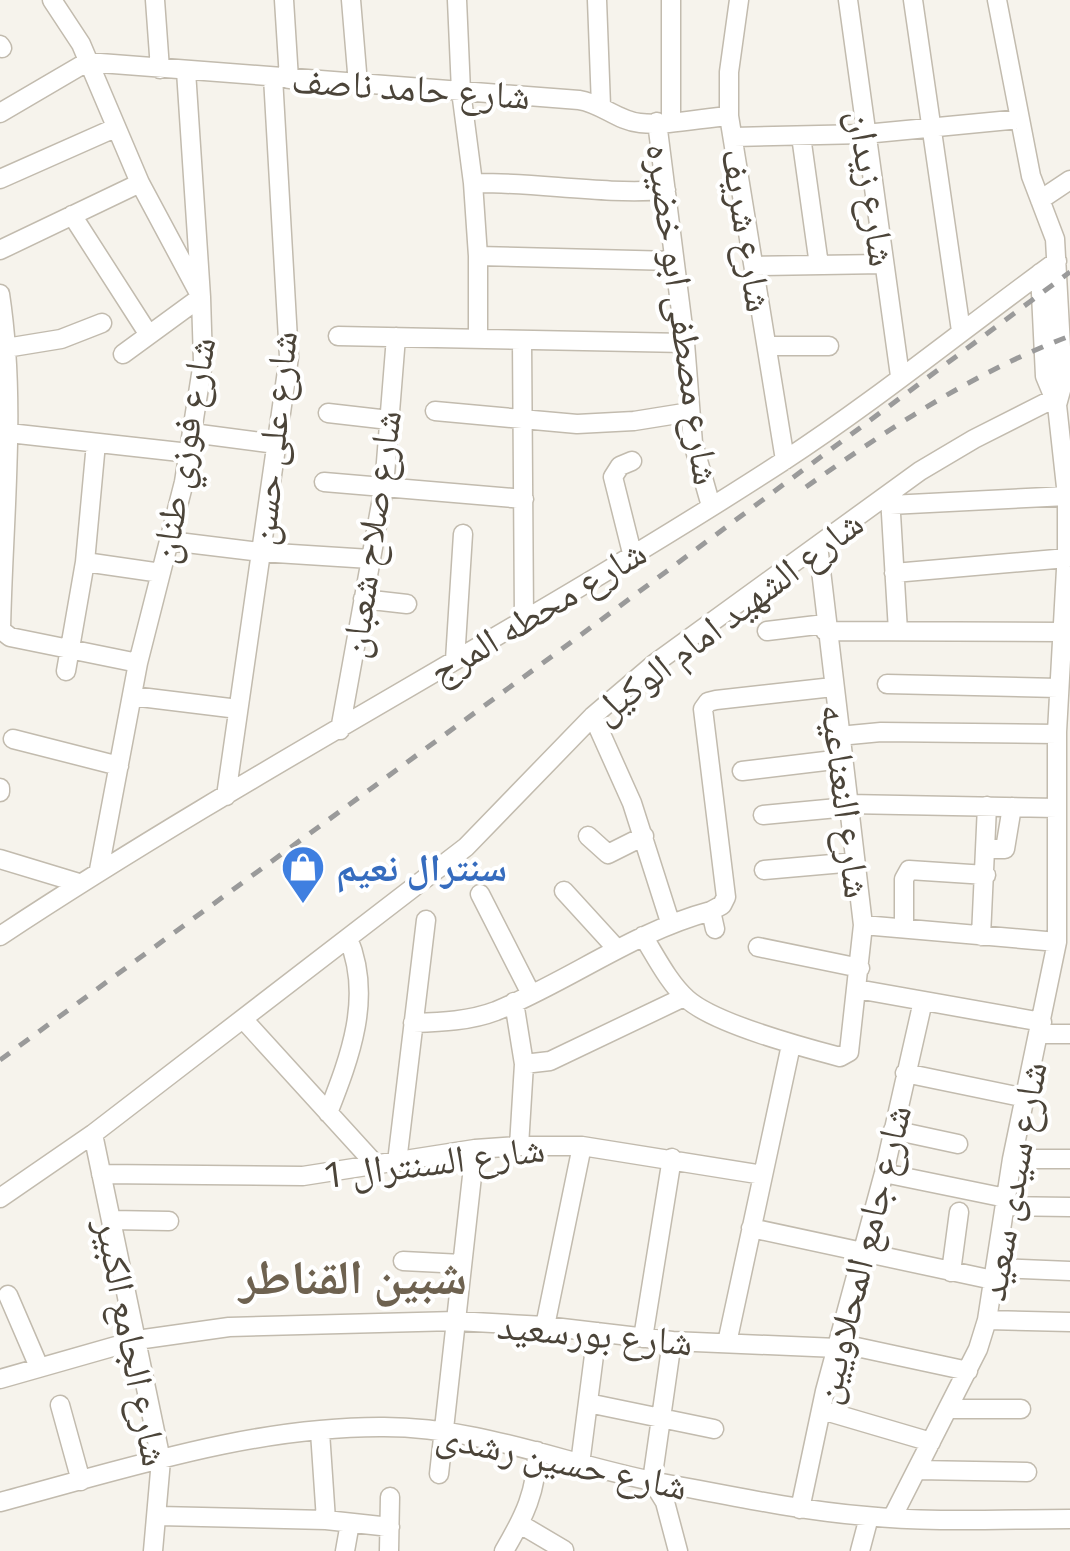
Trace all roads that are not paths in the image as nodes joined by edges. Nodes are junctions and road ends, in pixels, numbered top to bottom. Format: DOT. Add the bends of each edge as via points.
graph roads {
  1 [pos="52,0"];
  2 [pos="155,0"];
  3 [pos="284,0"];
  4 [pos="351,0"];
  5 [pos="457,0"];
  6 [pos="597,0"];
  7 [pos="670,0"];
  8 [pos="739,0"];
  9 [pos="848,0"];
  10 [pos="913,0"];
  11 [pos="997,0"];
  12 [pos="87,62"];
  13 [pos="160,69"];
  14 [pos="186,71"];
  15 [pos="281,78"];
  16 [pos="358,84"];
  17 [pos="461,91"];
  18 [pos="601,106"];
  19 [pos="0,114"];
  20 [pos="729,116"];
  21 [pos="1020,119"];
  22 [pos="664,121"];
  23 [pos="115,128"];
  24 [pos="932,128"];
  25 [pos="865,134"];
  26 [pos="801,136"];
  27 [pos="734,137"];
  28 [pos="0,179"];
  29 [pos="1070,180"];
  30 [pos="140,182"];
  31 [pos="473,183"];
  32 [pos="666,190"];
  33 [pos="1040,200"];
  34 [pos="72,215"];
  35 [pos="0,250"];
  36 [pos="478,256"];
  37 [pos="674,261"];
  38 [pos="1057,261"];
  39 [pos="882,264"];
  40 [pos="818,265"];
  41 [pos="754,266"];
  42 [pos="1040,273"];
  43 [pos="0,294"];
  44 [pos="201,297"];
  45 [pos="1065,319"];
  46 [pos="102,323"];
  47 [pos="962,331"];
  48 [pos="149,335"];
  49 [pos="338,336"];
  50 [pos="396,338"];
  51 [pos="478,339"];
  52 [pos="522,340"];
  53 [pos="685,343"];
  54 [pos="767,346"];
  55 [pos="828,346"];
  56 [pos="6,348"];
  57 [pos="123,354"];
  58 [pos="900,376"];
  59 [pos="1060,397"];
  60 [pos="436,411"];
  61 [pos="690,412"];
  62 [pos="328,413"];
  63 [pos="523,419"];
  64 [pos="389,420"];
  65 [pos="9,433"];
  66 [pos="192,433"];
  67 [pos="96,442"];
  68 [pos="276,444"];
  69 [pos="188,453"];
  70 [pos="1066,454"];
  71 [pos="785,460"];
  72 [pos="632,461"];
  73 [pos="324,482"];
  74 [pos="384,487"];
  75 [pos="1066,496"];
  76 [pos="524,498"];
  77 [pos="890,499"];
  78 [pos="711,506"];
  79 [pos="462,534"];
  80 [pos="170,540"];
  81 [pos="818,545"];
  82 [pos="260,552"];
  83 [pos="1068,553"];
  84 [pos="632,554"];
  85 [pos="370,559"];
  86 [pos="85,562"];
  87 [pos="162,573"];
  88 [pos="894,573"];
  89 [pos="362,599"];
  90 [pos="406,604"];
  91 [pos="524,618"];
  92 [pos="825,627"];
  93 [pos="768,631"];
  94 [pos="898,631"];
  95 [pos="1062,632"];
  96 [pos="70,650"];
  97 [pos="456,660"];
  98 [pos="138,663"];
  99 [pos="66,671"];
  100 [pos="887,684"];
  101 [pos="1062,685"];
  102 [pos="833,687"];
  103 [pos="132,696"];
  104 [pos="238,709"];
  105 [pos="593,716"];
  106 [pos="340,730"];
  107 [pos="1061,732"];
  108 [pos="839,736"];
  109 [pos="13,739"];
  110 [pos="842,759"];
  111 [pos="119,766"];
  112 [pos="742,771"];
  113 [pos="226,796"];
  114 [pos="848,805"];
  115 [pos="987,806"];
  116 [pos="1061,806"];
  117 [pos="1012,807"];
  118 [pos="762,816"];
  119 [pos="588,836"];
  120 [pos="644,836"];
  121 [pos="986,849"];
  122 [pos="0,859"];
  123 [pos="855,862"];
  124 [pos="99,870"];
  125 [pos="764,870"];
  126 [pos="986,874"];
  127 [pos="79,883"];
  128 [pos="564,892"];
  129 [pos="480,894"];
  130 [pos="426,920"];
  131 [pos="670,922"];
  132 [pos="862,925"];
  133 [pos="904,928"];
  134 [pos="0,936"];
  135 [pos="642,936"];
  136 [pos="981,936"];
  137 [pos="348,938"];
  138 [pos="1057,942"];
  139 [pos="758,947"];
  140 [pos="618,949"];
  141 [pos="860,968"];
  142 [pos="1061,973"];
  143 [pos="858,989"];
  144 [pos="684,997"];
  145 [pos="523,998"];
  146 [pos="923,1001"];
  147 [pos="243,1019"];
  148 [pos="413,1023"];
  149 [pos="1041,1028"];
  150 [pos="1070,1034"];
  151 [pos="791,1044"];
  152 [pos="524,1064"];
  153 [pos="905,1073"];
  154 [pos="1026,1098"];
  155 [pos="328,1113"];
  156 [pos="893,1130"];
  157 [pos="93,1134"];
  158 [pos="958,1144"];
  159 [pos="519,1146"];
  160 [pos="582,1146"];
  161 [pos="475,1148"];
  162 [pos="672,1158"];
  163 [pos="1070,1159"];
  164 [pos="1012,1160"];
  165 [pos="397,1162"];
  166 [pos="376,1165"];
  167 [pos="884,1172"];
  168 [pos="101,1174"];
  169 [pos="763,1175"];
  170 [pos="0,1198"];
  171 [pos="1005,1202"];
  172 [pos="1070,1207"];
  173 [pos="959,1212"];
  174 [pos="111,1220"];
  175 [pos="170,1221"];
  176 [pos="752,1228"];
  177 [pos="862,1254"];
  178 [pos="403,1260"];
  179 [pos="462,1264"];
  180 [pos="1070,1271"];
  181 [pos="951,1272"];
  182 [pos="994,1274"];
  183 [pos="8,1294"];
  184 [pos="987,1320"];
  185 [pos="456,1321"];
  186 [pos="1070,1322"];
  187 [pos="545,1326"];
  188 [pos="597,1332"];
  189 [pos="643,1338"];
  190 [pos="137,1340"];
  191 [pos="672,1341"];
  192 [pos="726,1343"];
  193 [pos="838,1345"];
  194 [pos="39,1368"];
  195 [pos="968,1370"];
  196 [pos="0,1378"];
  197 [pos="588,1403"];
  198 [pos="60,1405"];
  199 [pos="948,1409"];
  200 [pos="1021,1409"];
  201 [pos="822,1410"];
  202 [pos="660,1418"];
  203 [pos="714,1429"];
  204 [pos="444,1430"];
  205 [pos="320,1432"];
  206 [pos="931,1442"];
  207 [pos="538,1451"];
  208 [pos="161,1460"];
  209 [pos="580,1464"];
  210 [pos="917,1470"];
  211 [pos="1027,1472"];
  212 [pos="439,1474"];
  213 [pos="80,1481"];
  214 [pos="652,1481"];
  215 [pos="390,1497"];
  216 [pos="0,1502"];
  217 [pos="800,1508"];
  218 [pos="158,1516"];
  219 [pos="869,1517"];
  220 [pos="892,1518"];
  221 [pos="1070,1519"];
  222 [pos="326,1520"];
  223 [pos="350,1522"];
  224 [pos="520,1524"];
  225 [pos="390,1527"];
  226 [pos="564,1550"];
  227 [pos="153,1551"];
  228 [pos="345,1551"];
  229 [pos="390,1551"];
  230 [pos="504,1551"];
  231 [pos="678,1551"];
  232 [pos="860,1551"];
  1 -- 12 [label="street, شارع فوزي طنان"];
  2 -- 13 [label="street"];
  3 -- 15 [label="street, شارع على حسن"];
  4 -- 16 [label="street"];
  5 -- 17 [label="street"];
  6 -- 18 [label="street"];
  7 -- 22 [label="street, شارع مصطفى ابو خضيره"];
  8 -- 20 [label="street, شارع شريف"];
  9 -- 25 [label="street, شارع زيدان"];
  10 -- 24 [label="street"];
  11 -- 21 [label="street"];
  12 -- 13 [label="street, شارع حامد ناصف"];
  12 -- 19 [label="street"];
  12 -- 23 [label="street, شارع فوزي طنان"];
  13 -- 14 [label="street, شارع حامد ناصف"];
  14 -- 15 [label="street, شارع حامد ناصف"];
  14 -- 44 [label="street"];
  15 -- 16 [label="street, شارع حامد ناصف"];
  15 -- 68 [label="street, شارع على حسن" via="289,357"];
  16 -- 17 [label="street, شارع حامد ناصف"];
  17 -- 18 [label="street, شارع حامد ناصف"];
  17 -- 31 [label="street"];
  18 -- 22 [label="street, شارع حامد ناصف" via="640,123"];
  20 -- 22 [label="street, شارع حامد ناصف"];
  20 -- 27 [label="street, شارع شريف"];
  21 -- 24 [label="street"];
  21 -- 33 [label="street"];
  22 -- 32 [label="street, شارع مصطفى ابو خضيره"];
  23 -- 28 [label="street"];
  23 -- 30 [label="street, شارع فوزي طنان"];
  24 -- 25 [label="street"];
  24 -- 47 [label="street"];
  25 -- 26 [label="street"];
  25 -- 39 [label="street, شارع زيدان"];
  26 -- 27 [label="street"];
  26 -- 40 [label="street"];
  27 -- 41 [label="street, شارع شريف"];
  29 -- 33 [label="street"];
  30 -- 34 [label="street"];
  30 -- 44 [label="street, شارع فوزي طنان"];
  31 -- 32 [label="street"];
  31 -- 36 [label="street"];
  32 -- 37 [label="street, شارع مصطفى ابو خضيره"];
  33 -- 38 [label="street"];
  34 -- 35 [label="street"];
  34 -- 48 [label="street"];
  36 -- 37 [label="street"];
  36 -- 51 [label="street"];
  37 -- 53 [label="street, شارع مصطفى ابو خضيره"];
  38 -- 42 [label="street, شارع محطه المرج"];
  38 -- 45 [label="street"];
  39 -- 40 [label="street"];
  39 -- 58 [label="street, شارع زيدان"];
  40 -- 41 [label="street"];
  41 -- 54 [label="street, شارع شريف"];
  42 -- 47 [label="street, شارع محطه المرج"];
  42 -- 59 [label="street" via="1045,376"];
  43 -- 56 [label="street"];
  44 -- 48 [label="street"];
  44 -- 66 [label="street, شارع فوزي طنان" via="204,339"];
  45 -- 59 [label="street"];
  46 -- 56 [label="street" via="61,340"];
  47 -- 58 [label="street, شارع محطه المرج"];
  48 -- 57 [label="street"];
  49 -- 50 [label="street"];
  50 -- 51 [label="street"];
  50 -- 64 [label="street, شارع صلاح شعبان"];
  51 -- 52 [label="street"];
  52 -- 53 [label="street"];
  52 -- 63 [label="street"];
  53 -- 61 [label="street, شارع مصطفى ابو خضيره"];
  54 -- 55 [label="street"];
  54 -- 71 [label="street, شارع شريف"];
  56 -- 65 [label="street"];
  58 -- 71 [label="street, شارع محطه المرج"];
  59 -- 70 [label="street, شارع سيدى سعيد"];
  59 -- 77 [label="street, شارع الشهيد امام الوكيل" via="946,454"];
  60 -- 63 [label="street"];
  61 -- 63 [label="street" via="634,422"];
  61 -- 78 [label="street, شارع مصطفى ابو خضيره"];
  62 -- 64 [label="street"];
  63 -- 76 [label="street"];
  64 -- 74 [label="street, شارع صلاح شعبان"];
  65 -- 67 [label="street"];
  65 -- 96 [label="street" via="3,634"];
  66 -- 68 [label="street"];
  66 -- 69 [label="street, شارع فوزي طنان"];
  67 -- 69 [label="street"];
  67 -- 86 [label="street"];
  68 -- 82 [label="street, شارع على حسن"];
  69 -- 80 [label="street, شارع فوزي طنان"];
  70 -- 75 [label="street, شارع سيدى سعيد"];
  71 -- 78 [label="street, شارع محطه المرج"];
  72 -- 84 [label="street" via="613,477"];
  73 -- 74 [label="street"];
  74 -- 76 [label="street"];
  74 -- 85 [label="street, شارع صلاح شعبان"];
  75 -- 77 [label="street"];
  75 -- 83 [label="street, شارع سيدى سعيد"];
  76 -- 91 [label="street"];
  77 -- 81 [label="street, شارع الشهيد امام الوكيل"];
  77 -- 88 [label="street"];
  78 -- 84 [label="street, شارع محطه المرج"];
  79 -- 97 [label="street"];
  80 -- 82 [label="street"];
  80 -- 87 [label="street, شارع فوزي طنان"];
  81 -- 92 [label="street, شارع النعناعيه"];
  81 -- 105 [label="street, شارع الشهيد امام الوكيل"];
  82 -- 85 [label="street"];
  82 -- 104 [label="street, شارع على حسن"];
  83 -- 88 [label="street"];
  83 -- 95 [label="street, شارع سيدى سعيد"];
  84 -- 91 [label="street, شارع محطه المرج"];
  85 -- 89 [label="street, شارع صلاح شعبان"];
  86 -- 87 [label="street"];
  86 -- 96 [label="street"];
  87 -- 98 [label="street, شارع فوزي طنان"];
  88 -- 94 [label="street"];
  89 -- 90 [label="street"];
  89 -- 106 [label="street, شارع صلاح شعبان"];
  91 -- 97 [label="street, شارع محطه المرج"];
  92 -- 93 [label="street"];
  92 -- 94 [label="street"];
  92 -- 102 [label="street, شارع النعناعيه"];
  94 -- 95 [label="street"];
  95 -- 101 [label="street, شارع سيدى سعيد"];
  96 -- 98 [label="street"];
  96 -- 99 [label="street"];
  97 -- 106 [label="street, شارع محطه المرج"];
  98 -- 103 [label="street, شارع فوزي طنان"];
  100 -- 101 [label="street"];
  101 -- 107 [label="street, شارع سيدى سعيد"];
  102 -- 108 [label="street, شارع النعناعيه"];
  102 -- 131 [label="street" via="716,700 703,709 726,897 713,920"];
  103 -- 104 [label="street"];
  103 -- 111 [label="street, شارع فوزي طنان"];
  104 -- 113 [label="street, شارع على حسن"];
  105 -- 120 [label="street"];
  105 -- 137 [label="street, شارع الشهيد امام الوكيل" via="466,847"];
  106 -- 113 [label="street, شارع محطه المرج"];
  107 -- 108 [label="street"];
  107 -- 116 [label="street, شارع سيدى سعيد"];
  108 -- 110 [label="street, شارع النعناعيه"];
  109 -- 111 [label="street"];
  110 -- 112 [label="street"];
  110 -- 114 [label="street, شارع النعناعيه"];
  111 -- 124 [label="street, شارع فوزي طنان"];
  113 -- 124 [label="street, شارع محطه المرج"];
  114 -- 115 [label="street"];
  114 -- 118 [label="street"];
  114 -- 123 [label="street, شارع النعناعيه"];
  115 -- 117 [label="street"];
  115 -- 121 [label="street"];
  116 -- 117 [label="street"];
  116 -- 138 [label="street, شارع سيدى سعيد"];
  117 -- 121 [label="street" via="1005,849"];
  119 -- 120 [label="street" via="608,854"];
  120 -- 131 [label="street"];
  121 -- 126 [label="street"];
  122 -- 127 [label="street"];
  123 -- 125 [label="street"];
  123 -- 132 [label="street, شارع النعناعيه"];
  124 -- 127 [label="street, شارع محطه المرج"];
  126 -- 133 [label="street" via="909,870"];
  126 -- 136 [label="street"];
  127 -- 134 [label="street, شارع محطه المرج"];
  128 -- 140 [label="street"];
  129 -- 145 [label="street"];
  130 -- 148 [label="street"];
  131 -- 135 [label="street"];
  132 -- 133 [label="street"];
  132 -- 141 [label="street, شارع النعناعيه"];
  133 -- 136 [label="street"];
  135 -- 140 [label="street"];
  135 -- 144 [label="street"];
  136 -- 138 [label="street"];
  137 -- 147 [label="street, شارع الشهيد امام الوكيل"];
  137 -- 155 [label="street" via="357,964 356,1031"];
  138 -- 142 [label="street, شارع سيدى سعيد"];
  139 -- 141 [label="street"];
  140 -- 145 [label="street"];
  141 -- 143 [label="street, شارع النعناعيه"];
  142 -- 149 [label="street, شارع سيدى سعيد"];
  143 -- 146 [label="street"];
  143 -- 151 [label="street, شارع النعناعيه" via="845,1056"];
  144 -- 151 [label="street"];
  144 -- 152 [label="street" via="550,1060"];
  145 -- 148 [label="street" via="454,1022"];
  145 -- 152 [label="street"];
  146 -- 149 [label="street"];
  146 -- 153 [label="street, شارع جامع المحلاويين"];
  147 -- 155 [label="street"];
  147 -- 157 [label="street, شارع الشهيد امام الوكيل"];
  148 -- 165 [label="street"];
  149 -- 150 [label="street"];
  149 -- 154 [label="street, شارع سيدى سعيد"];
  151 -- 169 [label="street"];
  152 -- 159 [label="street"];
  153 -- 154 [label="street"];
  153 -- 156 [label="street, شارع جامع المحلاويين"];
  154 -- 164 [label="street, شارع سيدى سعيد"];
  155 -- 166 [label="street"];
  156 -- 158 [label="street"];
  156 -- 167 [label="street, شارع جامع المحلاويين"];
  157 -- 168 [label="street, شارع الجامع الكبير"];
  157 -- 170 [label="street, شارع الشهيد امام الوكيل"];
  159 -- 160 [label="street, شارع السنترال 1"];
  159 -- 161 [label="street, شارع السنترال 1"];
  160 -- 162 [label="street, شارع السنترال 1"];
  160 -- 187 [label="street"];
  161 -- 165 [label="street, شارع السنترال 1"];
  161 -- 179 [label="street"];
  162 -- 169 [label="street, شارع السنترال 1"];
  162 -- 189 [label="street"];
  163 -- 164 [label="street"];
  164 -- 171 [label="street, شارع سيدى سعيد"];
  165 -- 166 [label="street, شارع السنترال 1"];
  166 -- 168 [label="street, شارع السنترال 1" via="303,1176"];
  167 -- 171 [label="street"];
  167 -- 177 [label="street, شارع جامع المحلاويين"];
  168 -- 174 [label="street, شارع الجامع الكبير"];
  169 -- 176 [label="street"];
  171 -- 172 [label="street"];
  171 -- 182 [label="street, شارع سيدى سعيد"];
  173 -- 181 [label="street"];
  174 -- 175 [label="street"];
  174 -- 190 [label="street, شارع الجامع الكبير"];
  176 -- 177 [label="street"];
  176 -- 192 [label="street"];
  177 -- 181 [label="street"];
  177 -- 193 [label="street, شارع جامع المحلاويين"];
  178 -- 179 [label="street"];
  179 -- 185 [label="street"];
  180 -- 182 [label="street"];
  181 -- 182 [label="street"];
  182 -- 184 [label="street, شارع سيدى سعيد"];
  183 -- 194 [label="street"];
  184 -- 186 [label="street"];
  184 -- 195 [label="street, شارع سيدى سعيد"];
  185 -- 187 [label="street, شارع بورسعيد"];
  185 -- 190 [label="street, شارع بورسعيد" via="229,1327"];
  185 -- 204 [label="street"];
  187 -- 188 [label="street, شارع بورسعيد"];
  188 -- 189 [label="street, شارع بورسعيد"];
  188 -- 197 [label="street"];
  189 -- 191 [label="street, شارع بورسعيد"];
  190 -- 194 [label="street, شارع بورسعيد"];
  190 -- 208 [label="street, شارع الجامع الكبير"];
  191 -- 192 [label="street, شارع بورسعيد"];
  191 -- 202 [label="street"];
  192 -- 193 [label="street, شارع بورسعيد"];
  193 -- 195 [label="street, شارع بورسعيد"];
  193 -- 201 [label="street, شارع جامع المحلاويين"];
  194 -- 196 [label="street, شارع بورسعيد"];
  195 -- 199 [label="street, شارع سيدى سعيد"];
  197 -- 202 [label="street"];
  197 -- 209 [label="street"];
  198 -- 213 [label="street"];
  199 -- 200 [label="street"];
  199 -- 206 [label="street, شارع سيدى سعيد"];
  201 -- 206 [label="street"];
  201 -- 217 [label="street, شارع جامع المحلاويين"];
  202 -- 203 [label="street"];
  202 -- 214 [label="street"];
  204 -- 205 [label="street, شارع حسين رشدى"];
  204 -- 207 [label="street, شارع حسين رشدى"];
  204 -- 212 [label="street"];
  205 -- 208 [label="street, شارع حسين رشدى"];
  205 -- 222 [label="street"];
  206 -- 210 [label="street, شارع سيدى سعيد"];
  207 -- 209 [label="street, شارع حسين رشدى"];
  207 -- 224 [label="street" via="532,1502"];
  208 -- 213 [label="street, شارع حسين رشدى"];
  208 -- 218 [label="street, شارع الجامع الكبير"];
  209 -- 214 [label="street, شارع حسين رشدى"];
  210 -- 211 [label="street"];
  210 -- 220 [label="street, شارع سيدى سعيد"];
  213 -- 216 [label="street, شارع حسين رشدى"];
  214 -- 217 [label="street, شارع حسين رشدى"];
  214 -- 231 [label="street" via="670,1514"];
  215 -- 225 [label="street"];
  217 -- 219 [label="street, شارع حسين رشدى"];
  218 -- 222 [label="street"];
  218 -- 227 [label="street, شارع الجامع الكبير"];
  219 -- 220 [label="street, شارع حسين رشدى"];
  219 -- 232 [label="street"];
  220 -- 221 [label="street, شارع حسين رشدى"];
  222 -- 223 [label="street"];
  223 -- 225 [label="street"];
  223 -- 228 [label="street"];
  224 -- 226 [label="street"];
  224 -- 230 [label="street"];
  225 -- 229 [label="street"];
}
